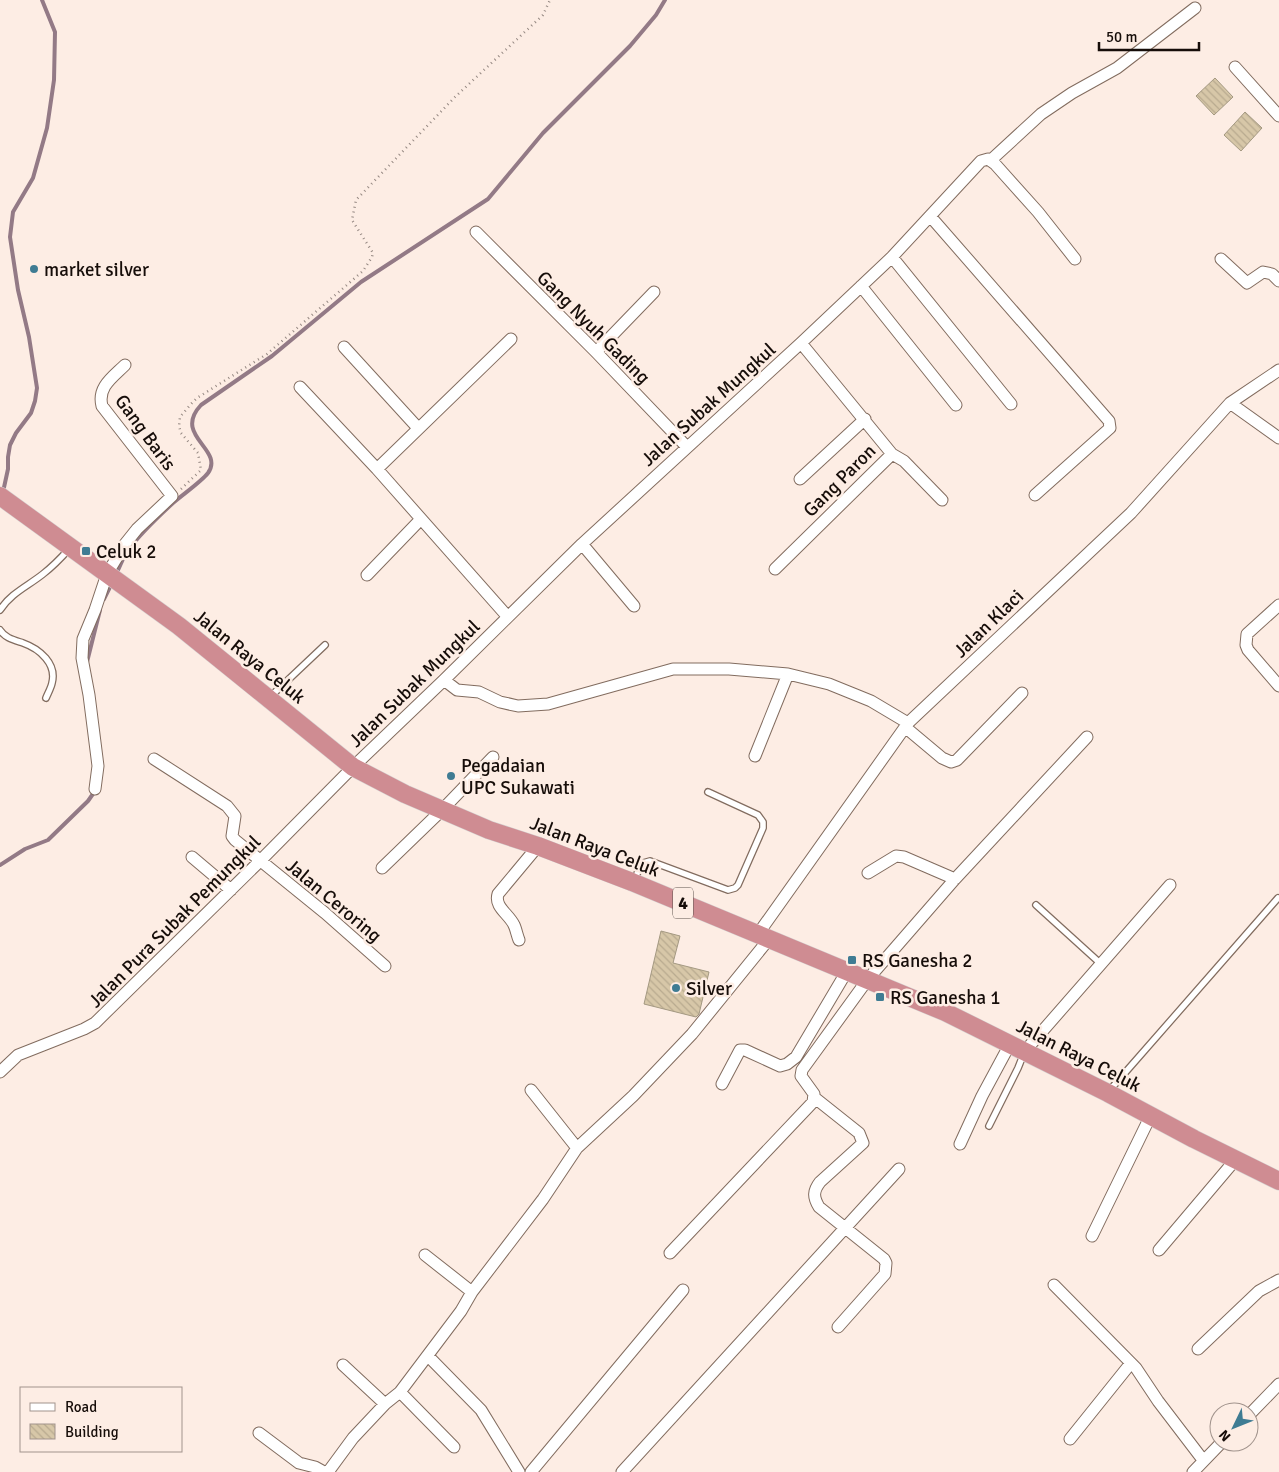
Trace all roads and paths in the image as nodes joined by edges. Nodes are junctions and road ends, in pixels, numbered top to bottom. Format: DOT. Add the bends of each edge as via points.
graph roads {
  1 [pos="550,0"];
  2 [pos="1195,8"];
  3 [pos="1235,67"];
  4 [pos="1279,116"];
  5 [pos="991,160"];
  6 [pos="930,216"];
  7 [pos="476,232"];
  8 [pos="892,256"];
  9 [pos="1076,259"];
  10 [pos="1221,259"];
  11 [pos="1279,282"];
  12 [pos="861,286"];
  13 [pos="654,292"];
  14 [pos="511,339"];
  15 [pos="801,343"];
  16 [pos="344,348"];
  17 [pos="596,352"];
  18 [pos="125,365"];
  19 [pos="1279,370"];
  20 [pos="300,387"];
  21 [pos="1230,403"];
  22 [pos="1011,404"];
  23 [pos="956,405"];
  24 [pos="864,419"];
  25 [pos="418,428"];
  26 [pos="1279,438"];
  27 [pos="687,447"];
  28 [pos="892,454"];
  29 [pos="377,469"];
  30 [pos="800,479"];
  31 [pos="1035,495"];
  32 [pos="0,496"];
  33 [pos="172,496"];
  34 [pos="942,500"];
  35 [pos="422,519"];
  36 [pos="582,544"];
  37 [pos="70,547"];
  38 [pos="775,569"];
  39 [pos="367,575"];
  40 [pos="111,577"];
  41 [pos="1279,605"];
  42 [pos="634,606"];
  43 [pos="0,610"];
  44 [pos="507,616"];
  45 [pos="0,630"];
  46 [pos="325,645"];
  47 [pos="788,674"];
  48 [pos="444,680"];
  49 [pos="1279,686"];
  50 [pos="1022,693"];
  51 [pos="46,698"];
  52 [pos="269,698"];
  53 [pos="907,725"];
  54 [pos="1087,737"];
  55 [pos="755,756"];
  56 [pos="493,757"];
  57 [pos="154,759"];
  58 [pos="353,767"];
  59 [pos="94,789"];
  60 [pos="708,792"];
  61 [pos="442,810"];
  62 [pos="538,846"];
  63 [pos="192,858"];
  64 [pos="260,861"];
  65 [pos="382,868"];
  66 [pos="868,873"];
  67 [pos="955,879"];
  68 [pos="632,882"];
  69 [pos="1170,885"];
  70 [pos="231,890"];
  71 [pos="1278,898"];
  72 [pos="1036,905"];
  73 [pos="764,936"];
  74 [pos="519,940"];
  75 [pos="1101,964"];
  76 [pos="385,966"];
  77 [pos="843,976"];
  78 [pos="868,979"];
  79 [pos="1018,1047"];
  80 [pos="0,1072"];
  81 [pos="722,1084"];
  82 [pos="531,1090"];
  83 [pos="1108,1093"];
  84 [pos="814,1098"];
  85 [pos="1151,1115"];
  86 [pos="989,1126"];
  87 [pos="960,1144"];
  88 [pos="577,1148"];
  89 [pos="1236,1159"];
  90 [pos="899,1169"];
  91 [pos="1279,1181"];
  92 [pos="845,1229"];
  93 [pos="1092,1236"];
  94 [pos="1160,1250"];
  95 [pos="670,1253"];
  96 [pos="425,1256"];
  97 [pos="1279,1280"];
  98 [pos="1054,1285"];
  99 [pos="683,1290"];
  100 [pos="472,1292"];
  101 [pos="838,1327"];
  102 [pos="1198,1349"];
  103 [pos="428,1356"];
  104 [pos="1131,1363"];
  105 [pos="343,1365"];
  106 [pos="1279,1384"];
  107 [pos="400,1392"];
  108 [pos="385,1404"];
  109 [pos="1259,1405"];
  110 [pos="259,1432"];
  111 [pos="1070,1439"];
  112 [pos="454,1447"];
  113 [pos="1211,1452"];
  114 [pos="1203,1460"];
  115 [pos="324,1472"];
  116 [pos="328,1472"];
  117 [pos="520,1472"];
  118 [pos="531,1472"];
  119 [pos="622,1472"];
  120 [pos="1193,1472"];
  1 -- 33 [label="path" via="544,15 455,97 356,200 352,220 373,253 363,270 267,354 197,398 180,417 181,433 198,453 201,470"];
  2 -- 5 [label="street, Jalan Subak Mungkul" via="1117,68 1041,114"];
  3 -- 4 [label="street"];
  5 -- 6 [label="street, Jalan Subak Mungkul" via="985,158 981,161"];
  5 -- 9 [label="street"];
  6 -- 8 [label="street, Jalan Subak Mungkul"];
  6 -- 31 [label="street" via="1109,421 1110,428"];
  7 -- 17 [label="street, Gang Nyuh Gading"];
  8 -- 12 [label="street, Jalan Subak Mungkul"];
  8 -- 22 [label="street"];
  10 -- 11 [label="street" via="1247,283 1263,272 1272,274"];
  12 -- 15 [label="street, Jalan Subak Mungkul"];
  12 -- 23 [label="street"];
  13 -- 17 [label="street"];
  14 -- 25 [label="street"];
  15 -- 24 [label="street, Gang Paron"];
  15 -- 27 [label="street, Jalan Subak Mungkul"];
  16 -- 25 [label="street"];
  17 -- 27 [label="street, Gang Nyuh Gading"];
  18 -- 33 [label="street, Gang Baris" via="103,388 100,395 102,406"];
  19 -- 21 [label="street, Jalan Klaci"];
  20 -- 29 [label="street"];
  21 -- 26 [label="street"];
  21 -- 53 [label="street, Jalan Klaci" via="1131,513"];
  24 -- 28 [label="street, Gang Paron"];
  24 -- 30 [label="street"];
  25 -- 29 [label="street"];
  27 -- 36 [label="street, Jalan Subak Mungkul"];
  28 -- 34 [label="street" via="904,461"];
  28 -- 38 [label="street, Gang Paron"];
  29 -- 35 [label="street"];
  32 -- 37 [label="highway, Jalan Raya Celuk / 4"];
  33 -- 40 [label="street" via="136,529 125,544"];
  35 -- 39 [label="street"];
  35 -- 44 [label="street"];
  36 -- 42 [label="street"];
  36 -- 44 [label="street, Jalan Subak Mungkul"];
  37 -- 40 [label="highway, Jalan Raya Celuk / 4"];
  37 -- 43 [label="lane" via="60,560 6,601"];
  40 -- 52 [label="highway, Jalan Raya Celuk / 4"];
  40 -- 59 [label="street" via="81,650 98,766"];
  41 -- 49 [label="street" via="1247,634 1246,645"];
  44 -- 48 [label="street, Jalan Subak Mungkul"];
  45 -- 51 [label="lane" via="4,636 30,645 46,657 53,671"];
  46 -- 52 [label="lane"];
  47 -- 48 [label="street" via="674,669 548,704 518,706 479,692 457,690"];
  47 -- 53 [label="street" via="838,687 871,701"];
  47 -- 55 [label="street"];
  48 -- 58 [label="street, Jalan Subak Mungkul"];
  50 -- 53 [label="street" via="953,762 942,758"];
  52 -- 58 [label="highway, Jalan Raya Celuk / 4"];
  53 -- 73 [label="street, Jalan Klaci"];
  54 -- 67 [label="street"];
  56 -- 61 [label="street"];
  57 -- 64 [label="street, Jalan Ceroring" via="233,812 232,836"];
  58 -- 61 [label="highway, Jalan Raya Celuk / 4"];
  58 -- 64 [label="street, Jalan Pura Subak Pemungkul"];
  60 -- 68 [label="lane" via="758,815 762,822 763,828 738,885 728,890 650,862 643,863"];
  61 -- 62 [label="highway, Jalan Raya Celuk / 4"];
  61 -- 65 [label="street"];
  62 -- 68 [label="highway, Jalan Raya Celuk / 4"];
  62 -- 74 [label="street" via="497,898 514,925"];
  63 -- 70 [label="street"];
  64 -- 70 [label="street, Jalan Pura Subak Pemungkul"];
  64 -- 76 [label="street, Jalan Ceroring" via="325,912"];
  66 -- 67 [label="street" via="896,856"];
  67 -- 78 [label="street"];
  68 -- 73 [label="highway, Jalan Raya Celuk / 4"];
  69 -- 75 [label="street"];
  70 -- 80 [label="street, Jalan Pura Subak Pemungkul" via="95,1023 18,1055"];
  71 -- 83 [label="lane"];
  72 -- 75 [label="lane"];
  73 -- 77 [label="highway, Jalan Raya Celuk / 4"];
  73 -- 88 [label="street, Jalan Klaci" via="692,1034"];
  75 -- 79 [label="street"];
  77 -- 78 [label="highway, Jalan Raya Celuk / 4"];
  77 -- 81 [label="street" via="796,1056 780,1066 740,1050"];
  78 -- 79 [label="highway, Jalan Raya Celuk / 4"];
  78 -- 84 [label="street" via="802,1070 800,1076"];
  79 -- 83 [label="highway, Jalan Raya Celuk / 4"];
  79 -- 86 [label="lane" via="1018,1068"];
  79 -- 87 [label="street" via="982,1096"];
  82 -- 88 [label="street"];
  83 -- 85 [label="highway, Jalan Raya Celuk / 4"];
  84 -- 92 [label="street" via="859,1133 863,1143 815,1188 819,1207"];
  84 -- 95 [label="street" via="814,1102"];
  85 -- 89 [label="highway, Jalan Raya Celuk / 4"];
  85 -- 93 [label="street"];
  88 -- 100 [label="street, Jalan Klaci" via="543,1199"];
  89 -- 91 [label="highway, Jalan Raya Celuk / 4"];
  89 -- 94 [label="street"];
  90 -- 92 [label="street"];
  92 -- 101 [label="street" via="884,1259 886,1268 885,1274"];
  92 -- 119 [label="street"];
  96 -- 100 [label="street"];
  97 -- 102 [label="street" via="1260,1291"];
  98 -- 104 [label="street"];
  99 -- 118 [label="street"];
  100 -- 103 [label="street, Jalan Klaci"];
  103 -- 107 [label="street, Jalan Klaci"];
  103 -- 117 [label="street" via="481,1410"];
  104 -- 111 [label="street"];
  104 -- 114 [label="street"];
  105 -- 108 [label="street"];
  106 -- 109 [label="street"];
  107 -- 108 [label="street, Jalan Klaci"];
  107 -- 112 [label="street"];
  108 -- 116 [label="street, Jalan Klaci"];
  110 -- 115 [label="street" via="299,1463"];
  113 -- 114 [label="street"];
  114 -- 120 [label="street"];
}
